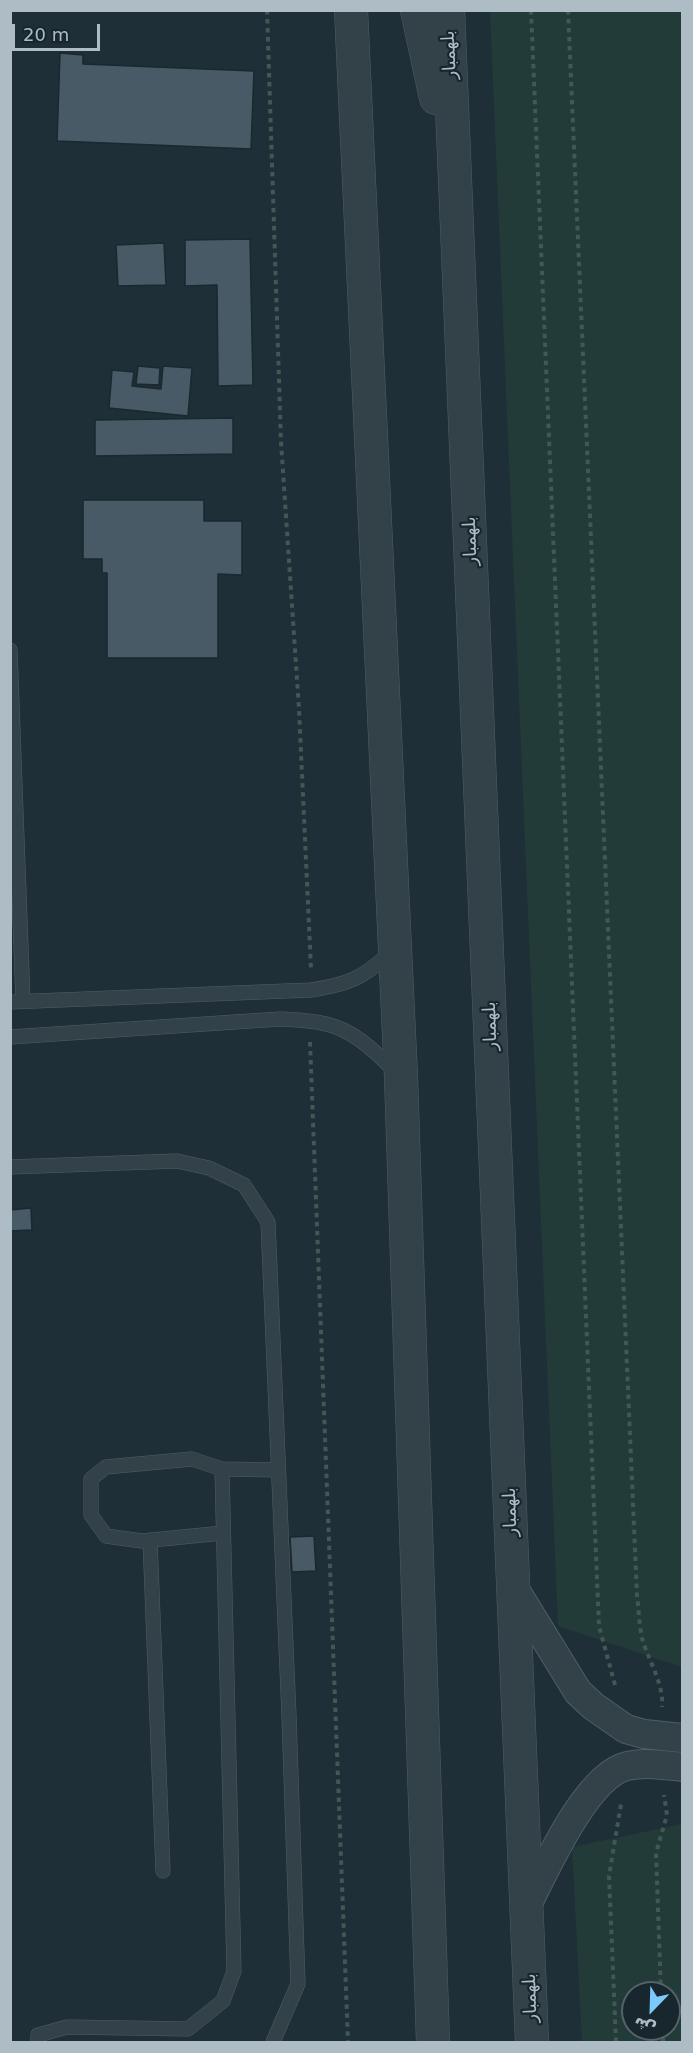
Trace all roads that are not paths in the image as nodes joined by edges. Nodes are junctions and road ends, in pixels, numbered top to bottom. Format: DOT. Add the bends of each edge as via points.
graph roads {
  1 [pos="417,10"];
  2 [pos="448,10"];
  3 [pos="351,12"];
  4 [pos="457,194"];
  5 [pos="10,650"];
  6 [pos="11,672"];
  7 [pos="395,948"];
  8 [pos="17,1002"];
  9 [pos="10,1037"];
  10 [pos="401,1077"];
  11 [pos="10,1167"];
  12 [pos="222,1469"];
  13 [pos="278,1470"];
  14 [pos="223,1533"];
  15 [pos="150,1540"];
  16 [pos="514,1588"];
  17 [pos="671,1737"];
  18 [pos="671,1766"];
  19 [pos="163,1871"];
  20 [pos="527,1905"];
  21 [pos="38,2043"];
  22 [pos="273,2043"];
  23 [pos="433,2043"];
  24 [pos="532,2043"];
  1 -- 4 [label="street"];
  2 -- 4 [label="street, بلهمبار"];
  3 -- 7 [label="street"];
  4 -- 16 [label="street, بلهمبار"];
  5 -- 6 [label="lane"];
  6 -- 8 [label="lane"];
  7 -- 8 [label="lane" via="358,978 340,986 281,993"];
  7 -- 10 [label="street"];
  9 -- 10 [label="lane" via="309,1020 336,1025 355,1036"];
  10 -- 23 [label="street"];
  11 -- 13 [label="lane" via="177,1161 209,1168 243,1185 268,1221"];
  12 -- 13 [label="lane"];
  12 -- 14 [label="lane"];
  12 -- 15 [label="lane" via="192,1459 106,1467 91,1479 91,1515 106,1536"];
  13 -- 22 [label="lane" via="298,1984"];
  14 -- 15 [label="lane"];
  14 -- 21 [label="lane" via="234,1971 223,2001 188,2029 67,2027 38,2035"];
  15 -- 19 [label="lane"];
  16 -- 17 [label="street" via="578,1692 626,1729"];
  16 -- 20 [label="street, بلهمبار"];
  18 -- 20 [label="street" via="627,1766 590,1793"];
  20 -- 24 [label="street, بلهمبار"];
}
